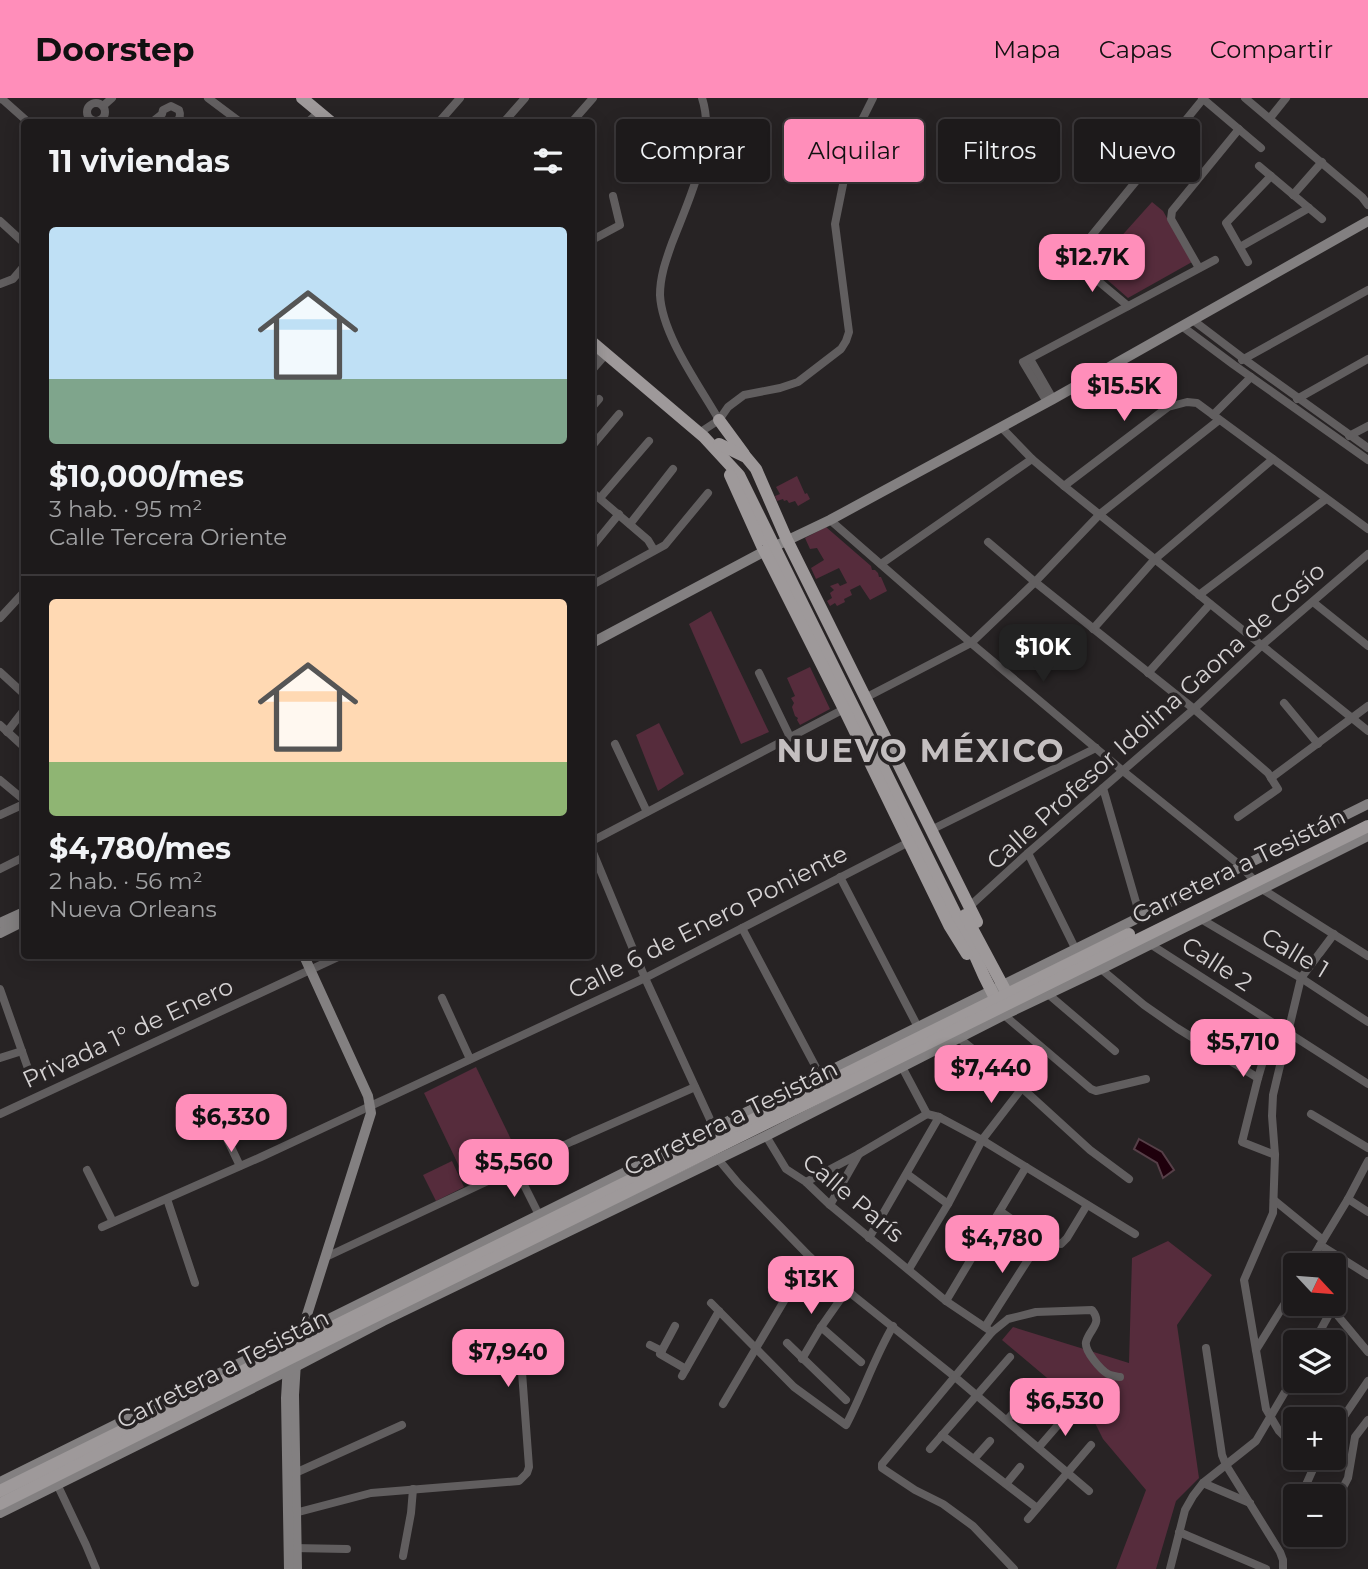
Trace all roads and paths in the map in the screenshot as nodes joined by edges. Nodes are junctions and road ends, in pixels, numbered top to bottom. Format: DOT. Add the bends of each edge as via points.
graph roads {
  1 [pos="112,98"];
  2 [pos="208,98"];
  3 [pos="302,98"];
  4 [pos="460,98"];
  5 [pos="525,98"];
  6 [pos="593,98"];
  7 [pos="702,98"];
  8 [pos="873,98"];
  9 [pos="1202,98"];
  10 [pos="1245,98"];
  11 [pos="1286,98"];
  12 [pos="1,99"];
  13 [pos="103,106"];
  14 [pos="319,113"];
  15 [pos="164,118"];
  16 [pos="1270,118"];
  17 [pos="24,119"];
  18 [pos="88,119"];
  19 [pos="104,119"];
  20 [pos="179,119"];
  21 [pos="236,119"];
  22 [pos="312,119"];
  23 [pos="327,119"];
  24 [pos="442,119"];
  25 [pos="507,119"];
  26 [pos="575,119"];
  27 [pos="1238,129"];
  28 [pos="1261,148"];
  29 [pos="1320,161"];
  30 [pos="1259,166"];
  31 [pos="1271,176"];
  32 [pos="1292,193"];
  33 [pos="613,196"];
  34 [pos="1368,205"];
  35 [pos="1309,208"];
  36 [pos="1322,219"];
  37 [pos="1368,221"];
  38 [pos="0,222"];
  39 [pos="595,238"];
  40 [pos="21,240"];
  41 [pos="1055,245"];
  42 [pos="1240,247"];
  43 [pos="1074,260"];
  44 [pos="1215,260"];
  45 [pos="1248,262"];
  46 [pos="1199,268"];
  47 [pos="21,270"];
  48 [pos="0,284"];
  49 [pos="1368,290"];
  50 [pos="1128,306"];
  51 [pos="1194,321"];
  52 [pos="1183,327"];
  53 [pos="599,349"];
  54 [pos="1244,359"];
  55 [pos="1368,359"];
  56 [pos="1234,365"];
  57 [pos="1251,377"];
  58 [pos="1299,398"];
  59 [pos="599,399"];
  60 [pos="1050,400"];
  61 [pos="595,404"];
  62 [pos="1289,404"];
  63 [pos="619,414"];
  64 [pos="1216,417"];
  65 [pos="719,420"];
  66 [pos="1368,426"];
  67 [pos="1001,427"];
  68 [pos="702,435"];
  69 [pos="1351,435"];
  70 [pos="649,441"];
  71 [pos="1341,441"];
  72 [pos="595,442"];
  73 [pos="1368,447"];
  74 [pos="720,450"];
  75 [pos="746,457"];
  76 [pos="1032,459"];
  77 [pos="1272,459"];
  78 [pos="1368,460"];
  79 [pos="673,469"];
  80 [pos="1064,485"];
  81 [pos="708,493"];
  82 [pos="595,494"];
  83 [pos="600,498"];
  84 [pos="1326,499"];
  85 [pos="619,514"];
  86 [pos="1100,514"];
  87 [pos="830,520"];
  88 [pos="630,524"];
  89 [pos="1368,529"];
  90 [pos="778,542"];
  91 [pos="988,542"];
  92 [pos="595,543"];
  93 [pos="654,550"];
  94 [pos="1368,554"];
  95 [pos="1155,558"];
  96 [pos="881,564"];
  97 [pos="1035,582"];
  98 [pos="595,583"];
  99 [pos="21,595"];
  100 [pos="1199,595"];
  101 [pos="1313,602"];
  102 [pos="1210,604"];
  103 [pos="0,618"];
  104 [pos="1093,629"];
  105 [pos="595,634"];
  106 [pos="595,641"];
  107 [pos="971,643"];
  108 [pos="1262,645"];
  109 [pos="1368,646"];
  110 [pos="0,672"];
  111 [pos="759,673"];
  112 [pos="1149,673"];
  113 [pos="21,691"];
  114 [pos="865,698"];
  115 [pos="1284,703"];
  116 [pos="1368,706"];
  117 [pos="844,709"];
  118 [pos="1194,709"];
  119 [pos="21,713"];
  120 [pos="1353,718"];
  121 [pos="4,729"];
  122 [pos="1368,731"];
  123 [pos="790,737"];
  124 [pos="21,744"];
  125 [pos="615,744"];
  126 [pos="1318,744"];
  127 [pos="1096,748"];
  128 [pos="1123,771"];
  129 [pos="1271,778"];
  130 [pos="0,779"];
  131 [pos="1103,789"];
  132 [pos="21,799"];
  133 [pos="21,804"];
  134 [pos="1368,804"];
  135 [pos="647,812"];
  136 [pos="0,815"];
  137 [pos="1238,817"];
  138 [pos="1368,817"];
  139 [pos="1368,826"];
  140 [pos="931,830"];
  141 [pos="1368,836"];
  142 [pos="595,839"];
  143 [pos="909,842"];
  144 [pos="1028,853"];
  145 [pos="595,857"];
  146 [pos="21,859"];
  147 [pos="0,869"];
  148 [pos="840,877"];
  149 [pos="1252,877"];
  150 [pos="970,906"];
  151 [pos="21,913"];
  152 [pos="1140,916"];
  153 [pos="1201,919"];
  154 [pos="21,922"];
  155 [pos="0,923"];
  156 [pos="742,928"];
  157 [pos="0,933"];
  158 [pos="1334,934"];
  159 [pos="1150,944"];
  160 [pos="1075,948"];
  161 [pos="1368,956"];
  162 [pos="305,959"];
  163 [pos="333,959"];
  164 [pos="310,969"];
  165 [pos="1101,969"];
  166 [pos="984,976"];
  167 [pos="645,978"];
  168 [pos="1301,978"];
  169 [pos="0,989"];
  170 [pos="1048,994"];
  171 [pos="1003,997"];
  172 [pos="442,998"];
  173 [pos="9,1016"];
  174 [pos="0,1019"];
  175 [pos="1368,1022"];
  176 [pos="1274,1024"];
  177 [pos="920,1031"];
  178 [pos="1287,1033"];
  179 [pos="960,1039"];
  180 [pos="22,1051"];
  181 [pos="1115,1051"];
  182 [pos="0,1058"];
  183 [pos="470,1059"];
  184 [pos="902,1067"];
  185 [pos="820,1075"];
  186 [pos="30,1077"];
  187 [pos="1258,1078"];
  188 [pos="1146,1079"];
  189 [pos="1368,1084"];
  190 [pos="695,1087"];
  191 [pos="1022,1088"];
  192 [pos="210,1103"];
  193 [pos="371,1105"];
  194 [pos="0,1114"];
  195 [pos="928,1114"];
  196 [pos="1311,1114"];
  197 [pos="939,1117"];
  198 [pos="713,1128"];
  199 [pos="766,1136"];
  200 [pos="982,1140"];
  201 [pos="1368,1148"];
  202 [pos="859,1154"];
  203 [pos="1275,1155"];
  204 [pos="718,1159"];
  205 [pos="1368,1161"];
  206 [pos="656,1162"];
  207 [pos="240,1166"];
  208 [pos="1026,1167"];
  209 [pos="516,1169"];
  210 [pos="87,1170"];
  211 [pos="907,1174"];
  212 [pos="1129,1179"];
  213 [pos="806,1182"];
  214 [pos="167,1199"];
  215 [pos="1348,1199"];
  216 [pos="1274,1200"];
  217 [pos="948,1204"];
  218 [pos="830,1205"];
  219 [pos="1087,1205"];
  220 [pos="1000,1211"];
  221 [pos="1368,1212"];
  222 [pos="538,1215"];
  223 [pos="113,1222"];
  224 [pos="102,1227"];
  225 [pos="1135,1234"];
  226 [pos="869,1238"];
  227 [pos="1042,1238"];
  228 [pos="1321,1242"];
  229 [pos="1315,1253"];
  230 [pos="326,1257"];
  231 [pos="810,1257"];
  232 [pos="909,1269"];
  233 [pos="1368,1275"];
  234 [pos="195,1283"];
  235 [pos="847,1290"];
  236 [pos="946,1301"];
  237 [pos="711,1303"];
  238 [pos="1283,1306"];
  239 [pos="719,1311"];
  240 [pos="1338,1316"];
  241 [pos="675,1326"];
  242 [pos="893,1326"];
  243 [pos="821,1327"];
  244 [pos="988,1330"];
  245 [pos="459,1341"];
  246 [pos="787,1343"];
  247 [pos="650,1345"];
  248 [pos="1206,1348"];
  249 [pos="756,1349"];
  250 [pos="1256,1350"];
  251 [pos="295,1351"];
  252 [pos="662,1351"];
  253 [pos="1368,1352"];
  254 [pos="1010,1357"];
  255 [pos="802,1359"];
  256 [pos="861,1362"];
  257 [pos="956,1377"];
  258 [pos="1120,1377"];
  259 [pos="1368,1381"];
  260 [pos="1040,1383"];
  261 [pos="1285,1393"];
  262 [pos="977,1395"];
  263 [pos="846,1400"];
  264 [pos="723,1404"];
  265 [pos="1071,1410"];
  266 [pos="1346,1413"];
  267 [pos="1270,1418"];
  268 [pos="1007,1420"];
  269 [pos="1368,1420"];
  270 [pos="402,1425"];
  271 [pos="1283,1434"];
  272 [pos="942,1435"];
  273 [pos="990,1441"];
  274 [pos="1091,1445"];
  275 [pos="1038,1447"];
  276 [pos="930,1448"];
  277 [pos="974,1459"];
  278 [pos="1226,1465"];
  279 [pos="1020,1467"];
  280 [pos="1068,1473"];
  281 [pos="292,1474"];
  282 [pos="0,1482"];
  283 [pos="1203,1483"];
  284 [pos="57,1484"];
  285 [pos="1006,1484"];
  286 [pos="1345,1484"];
  287 [pos="413,1489"];
  288 [pos="0,1491"];
  289 [pos="1089,1491"];
  290 [pos="1250,1503"];
  291 [pos="0,1504"];
  292 [pos="1037,1508"];
  293 [pos="0,1513"];
  294 [pos="292,1513"];
  295 [pos="1028,1518"];
  296 [pos="1179,1532"];
  297 [pos="292,1548"];
  298 [pos="346,1549"];
  299 [pos="403,1556"];
  300 [pos="96,1569"];
  301 [pos="289,1569"];
  302 [pos="297,1569"];
  303 [pos="1014,1569"];
  304 [pos="1170,1569"];
  305 [pos="1266,1569"];
  306 [pos="1283,1569"];
  1 -- 13 [label="street"];
  2 -- 21 [label="street"];
  3 -- 14 [label="main road"];
  4 -- 24 [label="street"];
  5 -- 25 [label="street"];
  6 -- 26 [label="street"];
  7 -- 65 [label="street" via="707,121 704,149 663,268 660,295 670,335"];
  8 -- 65 [label="street" via="852,140 835,223 849,332 846,341 798,382 744,396"];
  9 -- 27 [label="street"];
  9 -- 43 [label="street"];
  10 -- 16 [label="street"];
  11 -- 16 [label="street"];
  12 -- 17 [label="street"];
  13 -- 18 [label="street" via="91,104"];
  13 -- 19 [label="street"];
  14 -- 22 [label="street"];
  14 -- 23 [label="main road"];
  15 -- 20 [label="street" via="166,107 175,107"];
  16 -- 29 [label="street"];
  27 -- 28 [label="street"];
  27 -- 46 [label="street" via="1172,211 1171,219"];
  29 -- 32 [label="street"];
  29 -- 34 [label="street"];
  30 -- 31 [label="street"];
  31 -- 32 [label="street"];
  31 -- 42 [label="street" via="1226,222"];
  32 -- 35 [label="street"];
  33 -- 39 [label="street" via="620,225"];
  35 -- 36 [label="street"];
  35 -- 42 [label="street"];
  37 -- 51 [label="main road"];
  38 -- 40 [label="street"];
  41 -- 43 [label="street"];
  42 -- 45 [label="street"];
  43 -- 50 [label="street"];
  44 -- 46 [label="street"];
  46 -- 50 [label="street"];
  47 -- 48 [label="street"];
  49 -- 54 [label="street"];
  50 -- 60 [label="street" via="1027,360"];
  51 -- 52 [label="main road"];
  51 -- 54 [label="street"];
  52 -- 56 [label="street"];
  52 -- 60 [label="main road"];
  53 -- 68 [label="main road"];
  54 -- 56 [label="street"];
  54 -- 58 [label="street"];
  55 -- 58 [label="street"];
  56 -- 57 [label="street"];
  57 -- 62 [label="street"];
  57 -- 64 [label="street"];
  58 -- 62 [label="street"];
  58 -- 69 [label="street"];
  59 -- 61 [label="street"];
  60 -- 67 [label="main road"];
  62 -- 71 [label="street"];
  63 -- 72 [label="street"];
  64 -- 77 [label="street"];
  64 -- 80 [label="street" via="1197,403 1168,407"];
  64 -- 86 [label="street"];
  65 -- 68 [label="street"];
  65 -- 75 [label="main road"];
  66 -- 69 [label="street"];
  67 -- 76 [label="street"];
  67 -- 87 [label="main road"];
  68 -- 74 [label="main road"];
  69 -- 71 [label="street"];
  69 -- 73 [label="street"];
  70 -- 83 [label="street"];
  71 -- 78 [label="street"];
  74 -- 75 [label="main road"];
  74 -- 90 [label="main road"];
  75 -- 90 [label="main road" via="756,469"];
  76 -- 80 [label="street"];
  76 -- 96 [label="street"];
  77 -- 84 [label="street"];
  77 -- 95 [label="street"];
  79 -- 88 [label="street"];
  80 -- 86 [label="street"];
  81 -- 93 [label="street" via="665,545"];
  82 -- 83 [label="street"];
  83 -- 85 [label="street"];
  84 -- 89 [label="street"];
  84 -- 100 [label="street"];
  85 -- 88 [label="street"];
  85 -- 92 [label="street"];
  86 -- 95 [label="street"];
  86 -- 97 [label="street"];
  87 -- 90 [label="main road"];
  87 -- 96 [label="street"];
  88 -- 93 [label="street"];
  90 -- 105 [label="main road"];
  90 -- 106 [label="main road"];
  90 -- 114 [label="main road"];
  90 -- 117 [label="main road"];
  90 -- 166 [label="main road"];
  90 -- 171 [label="main road"];
  91 -- 97 [label="street"];
  93 -- 98 [label="street"];
  94 -- 101 [label="street, Calle Profesor Idolina Gaona de Cosío"];
  95 -- 100 [label="street"];
  95 -- 104 [label="street"];
  96 -- 107 [label="street"];
  97 -- 104 [label="street"];
  97 -- 107 [label="street"];
  99 -- 103 [label="street"];
  100 -- 102 [label="street"];
  101 -- 108 [label="street, Calle Profesor Idolina Gaona de Cosío"];
  101 -- 109 [label="street"];
  102 -- 108 [label="street"];
  102 -- 112 [label="street"];
  104 -- 112 [label="street"];
  107 -- 114 [label="street"];
  107 -- 127 [label="street"];
  108 -- 118 [label="street, Calle Profesor Idolina Gaona de Cosío"];
  108 -- 120 [label="street"];
  110 -- 113 [label="street"];
  111 -- 123 [label="street"];
  112 -- 118 [label="street"];
  114 -- 140 [label="main road"];
  115 -- 126 [label="street"];
  116 -- 120 [label="street"];
  117 -- 123 [label="street"];
  117 -- 143 [label="main road"];
  118 -- 128 [label="street, Calle Profesor Idolina Gaona de Cosío"];
  118 -- 129 [label="street"];
  119 -- 121 [label="street"];
  120 -- 122 [label="street"];
  120 -- 126 [label="street"];
  121 -- 124 [label="street"];
  123 -- 135 [label="street"];
  125 -- 135 [label="street"];
  126 -- 129 [label="street"];
  127 -- 128 [label="street"];
  127 -- 140 [label="street"];
  128 -- 131 [label="street, Calle Profesor Idolina Gaona de Cosío"];
  128 -- 149 [label="street"];
  129 -- 137 [label="street" via="1278,789"];
  130 -- 132 [label="street"];
  131 -- 144 [label="street, Calle Profesor Idolina Gaona de Cosío"];
  131 -- 152 [label="street"];
  133 -- 136 [label="street"];
  134 -- 149 [label="main road"];
  135 -- 142 [label="street"];
  138 -- 149 [label="main road, Carretera a Tesistán"];
  139 -- 149 [label="main road, Carretera a Tesistán"];
  140 -- 150 [label="main road"];
  141 -- 149 [label="main road"];
  143 -- 148 [label="street, Calle 6 de Enero Poniente"];
  143 -- 166 [label="main road" via="949,925"];
  144 -- 150 [label="street, Calle Profesor Idolina Gaona de Cosío"];
  144 -- 160 [label="street"];
  145 -- 167 [label="street"];
  146 -- 147 [label="street"];
  148 -- 156 [label="street, Calle 6 de Enero Poniente"];
  148 -- 177 [label="street"];
  149 -- 152 [label="main road"];
  149 -- 153 [label="main road"];
  149 -- 158 [label="street"];
  149 -- 171 [label="main road, Carretera a Tesistán"];
  150 -- 171 [label="main road" via="994,958"];
  151 -- 155 [label="main road"];
  152 -- 160 [label="main road"];
  153 -- 159 [label="main road"];
  153 -- 168 [label="street, Calle 1"];
  154 -- 157 [label="main road"];
  156 -- 167 [label="street, Calle 6 de Enero Poniente"];
  156 -- 185 [label="street"];
  158 -- 161 [label="street"];
  158 -- 168 [label="street"];
  159 -- 165 [label="main road"];
  159 -- 176 [label="street, Calle 2"];
  160 -- 171 [label="main road"];
  162 -- 164 [label="main road"];
  163 -- 164 [label="street, Privada 1° de Enero"];
  164 -- 193 [label="main road"];
  164 -- 194 [label="street, Privada 1° de Enero"];
  165 -- 170 [label="main road"];
  165 -- 187 [label="street" via="1177,1028"];
  166 -- 171 [label="main road"];
  167 -- 183 [label="street, Calle 6 de Enero Poniente"];
  167 -- 190 [label="street"];
  168 -- 175 [label="street, Calle 1"];
  168 -- 178 [label="street"];
  169 -- 173 [label="street"];
  170 -- 171 [label="main road"];
  170 -- 181 [label="street"];
  171 -- 177 [label="main road, Carretera a Tesistán"];
  171 -- 179 [label="main road"];
  171 -- 188 [label="street" via="1091,1089"];
  171 -- 251 [label="main road, Carretera a Tesistán"];
  172 -- 183 [label="street"];
  173 -- 174 [label="street"];
  173 -- 180 [label="street"];
  176 -- 178 [label="street, Calle 2"];
  176 -- 187 [label="street"];
  177 -- 185 [label="main road"];
  177 -- 206 [label="main road, Carretera a Tesistán"];
  178 -- 189 [label="street, Calle 2"];
  178 -- 203 [label="street" via="1273,1095"];
  179 -- 184 [label="main road"];
  179 -- 191 [label="street"];
  180 -- 182 [label="street"];
  180 -- 186 [label="street"];
  183 -- 193 [label="street, Calle 6 de Enero Poniente"];
  184 -- 195 [label="street"];
  184 -- 199 [label="main road"];
  185 -- 198 [label="main road"];
  187 -- 203 [label="street" via="1242,1142"];
  190 -- 198 [label="street"];
  190 -- 209 [label="street"];
  191 -- 200 [label="street"];
  191 -- 212 [label="street"];
  192 -- 207 [label="street"];
  193 -- 207 [label="street, Calle 6 de Enero Poniente"];
  193 -- 230 [label="main road"];
  195 -- 197 [label="street"];
  195 -- 202 [label="street"];
  196 -- 201 [label="street"];
  197 -- 200 [label="street"];
  197 -- 211 [label="street"];
  198 -- 206 [label="main road"];
  199 -- 204 [label="main road"];
  199 -- 213 [label="street, Calle París" via="786,1169"];
  200 -- 208 [label="street"];
  200 -- 217 [label="street"];
  202 -- 213 [label="street"];
  202 -- 218 [label="street"];
  203 -- 216 [label="street"];
  204 -- 231 [label="street"];
  204 -- 251 [label="main road" via="383,1321"];
  205 -- 215 [label="street"];
  206 -- 222 [label="main road"];
  206 -- 251 [label="main road, Carretera a Tesistán"];
  207 -- 214 [label="street, Calle 6 de Enero Poniente"];
  208 -- 219 [label="street"];
  208 -- 220 [label="street"];
  209 -- 222 [label="street"];
  209 -- 230 [label="street"];
  210 -- 223 [label="street"];
  211 -- 217 [label="street"];
  211 -- 226 [label="street"];
  213 -- 218 [label="street, Calle París"];
  214 -- 223 [label="street, Calle 6 de Enero Poniente"];
  214 -- 234 [label="street"];
  215 -- 221 [label="street"];
  215 -- 228 [label="street"];
  216 -- 228 [label="street"];
  216 -- 250 [label="street" via="1273,1213 1244,1280"];
  217 -- 232 [label="street"];
  218 -- 226 [label="street, Calle París"];
  219 -- 225 [label="street"];
  219 -- 227 [label="street" via="1061,1244"];
  220 -- 227 [label="street"];
  220 -- 236 [label="street"];
  222 -- 251 [label="main road"];
  223 -- 224 [label="street, Calle 6 de Enero Poniente"];
  226 -- 232 [label="street, Calle París"];
  227 -- 244 [label="street"];
  228 -- 229 [label="street"];
  228 -- 233 [label="street"];
  230 -- 251 [label="main road"];
  231 -- 235 [label="street"];
  231 -- 249 [label="street"];
  232 -- 236 [label="street, Calle París"];
  235 -- 242 [label="street"];
  235 -- 243 [label="street"];
  236 -- 244 [label="street, Calle París"];
  237 -- 239 [label="street"];
  238 -- 250 [label="street"];
  239 -- 249 [label="street"];
  239 -- 252 [label="street" via="684,1372 660,1354"];
  240 -- 253 [label="street"];
  241 -- 252 [label="street"];
  242 -- 249 [label="street" via="846,1425 794,1387"];
  242 -- 257 [label="street"];
  243 -- 255 [label="street"];
  243 -- 256 [label="street"];
  244 -- 257 [label="street"];
  244 -- 258 [label="street" via="1007,1319 1037,1312 1091,1310 1096,1323 1086,1348 1097,1365"];
  245 -- 287 [label="street" via="520,1345 529,1467 519,1480"];
  246 -- 255 [label="street"];
  247 -- 252 [label="street"];
  248 -- 278 [label="street"];
  249 -- 264 [label="street"];
  250 -- 267 [label="street"];
  251 -- 281 [label="main road" via="286,1398"];
  251 -- 282 [label="main road"];
  251 -- 284 [label="main road"];
  251 -- 288 [label="main road, Carretera a Tesistán"];
  251 -- 291 [label="main road, Carretera a Tesistán"];
  254 -- 262 [label="street"];
  255 -- 263 [label="street"];
  257 -- 262 [label="street"];
  257 -- 303 [label="street" via="886,1457 882,1468 973,1526"];
  259 -- 266 [label="street"];
  260 -- 268 [label="street"];
  261 -- 267 [label="street"];
  262 -- 268 [label="street"];
  262 -- 272 [label="street"];
  265 -- 275 [label="street"];
  267 -- 271 [label="street"];
  267 -- 278 [label="street" via="1256,1441"];
  268 -- 275 [label="street"];
  269 -- 286 [label="street" via="1355,1437"];
  270 -- 281 [label="street"];
  272 -- 276 [label="street"];
  272 -- 277 [label="street"];
  273 -- 277 [label="street"];
  274 -- 280 [label="street"];
  275 -- 280 [label="street"];
  277 -- 285 [label="street"];
  278 -- 283 [label="street"];
  278 -- 290 [label="street"];
  279 -- 285 [label="street"];
  280 -- 289 [label="street"];
  280 -- 292 [label="street"];
  281 -- 294 [label="main road"];
  283 -- 290 [label="street"];
  283 -- 296 [label="street" via="1185,1510"];
  284 -- 293 [label="main road"];
  284 -- 300 [label="street"];
  285 -- 292 [label="street"];
  287 -- 294 [label="street" via="371,1493"];
  287 -- 299 [label="street"];
  290 -- 306 [label="street" via="1280,1552"];
  292 -- 295 [label="street"];
  294 -- 297 [label="main road"];
  296 -- 304 [label="street"];
  296 -- 305 [label="street"];
  297 -- 298 [label="street"];
  297 -- 301 [label="main road"];
  297 -- 302 [label="main road"];
}
